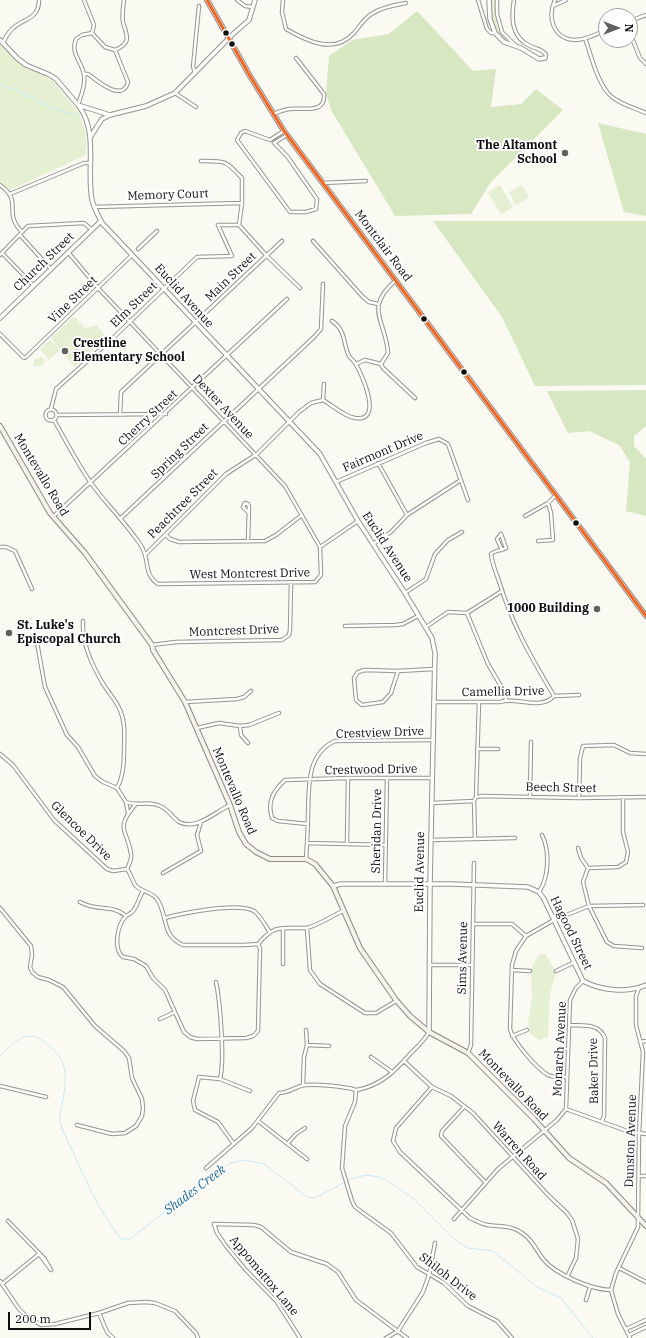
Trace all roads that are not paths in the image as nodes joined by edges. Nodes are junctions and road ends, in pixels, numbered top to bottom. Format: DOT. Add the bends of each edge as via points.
graph roads {
  1 [pos="39,0"];
  2 [pos="84,0"];
  3 [pos="124,0"];
  4 [pos="207,0"];
  5 [pos="238,0"];
  6 [pos="255,0"];
  7 [pos="283,0"];
  8 [pos="478,0"];
  9 [pos="489,0"];
  10 [pos="497,0"];
  11 [pos="514,0"];
  12 [pos="555,0"];
  13 [pos="566,0"];
  14 [pos="406,3"];
  15 [pos="199,6"];
  16 [pos="553,6"];
  17 [pos="254,7"];
  18 [pos="92,33"];
  19 [pos="495,33"];
  20 [pos="598,33"];
  21 [pos="228,38"];
  22 [pos="585,38"];
  23 [pos="1,42"];
  24 [pos="516,46"];
  25 [pos="636,48"];
  26 [pos="115,50"];
  27 [pos="296,58"];
  28 [pos="545,58"];
  29 [pos="646,64"];
  30 [pos="195,72"];
  31 [pos="84,74"];
  32 [pos="175,93"];
  33 [pos="78,105"];
  34 [pos="196,107"];
  35 [pos="646,113"];
  36 [pos="273,114"];
  37 [pos="110,115"];
  38 [pos="284,131"];
  39 [pos="287,135"];
  40 [pos="91,136"];
  41 [pos="270,140"];
  42 [pos="274,143"];
  43 [pos="201,161"];
  44 [pos="89,162"];
  45 [pos="366,181"];
  46 [pos="322,183"];
  47 [pos="0,185"];
  48 [pos="10,194"];
  49 [pos="242,203"];
  50 [pos="94,207"];
  51 [pos="101,221"];
  52 [pos="239,225"];
  53 [pos="92,230"];
  54 [pos="157,231"];
  55 [pos="22,232"];
  56 [pos="20,235"];
  57 [pos="282,241"];
  58 [pos="313,241"];
  59 [pos="138,249"];
  60 [pos="68,252"];
  61 [pos="1,254"];
  62 [pos="133,255"];
  63 [pos="266,255"];
  64 [pos="50,268"];
  65 [pos="396,280"];
  66 [pos="323,284"];
  67 [pos="33,285"];
  68 [pos="98,288"];
  69 [pos="300,288"];
  70 [pos="164,289"];
  71 [pos="287,299"];
  72 [pos="378,304"];
  73 [pos="0,318"];
  74 [pos="332,321"];
  75 [pos="130,322"];
  76 [pos="195,323"];
  77 [pos="0,334"];
  78 [pos="161,355"];
  79 [pos="226,356"];
  80 [pos="356,364"];
  81 [pos="381,364"];
  82 [pos="324,384"];
  83 [pos="193,388"];
  84 [pos="258,390"];
  85 [pos="415,398"];
  86 [pos="323,400"];
  87 [pos="51,409"];
  88 [pos="166,414"];
  89 [pos="57,415"];
  90 [pos="120,415"];
  91 [pos="54,420"];
  92 [pos="224,421"];
  93 [pos="289,423"];
  94 [pos="0,426"];
  95 [pos="255,454"];
  96 [pos="378,463"];
  97 [pos="461,480"];
  98 [pos="336,482"];
  99 [pos="91,483"];
  100 [pos="557,495"];
  101 [pos="468,500"];
  102 [pos="548,503"];
  103 [pos="248,512"];
  104 [pos="302,515"];
  105 [pos="407,515"];
  106 [pos="54,516"];
  107 [pos="525,516"];
  108 [pos="121,518"];
  109 [pos="358,521"];
  110 [pos="462,532"];
  111 [pos="166,535"];
  112 [pos="248,540"];
  113 [pos="538,541"];
  114 [pos="372,545"];
  115 [pos="320,546"];
  116 [pos="0,547"];
  117 [pos="502,550"];
  118 [pos="146,554"];
  119 [pos="291,583"];
  120 [pos="32,589"];
  121 [pos="502,591"];
  122 [pos="405,593"];
  123 [pos="467,614"];
  124 [pos="418,616"];
  125 [pos="646,616"];
  126 [pos="83,621"];
  127 [pos="345,626"];
  128 [pos="426,627"];
  129 [pos="36,637"];
  130 [pos="152,645"];
  131 [pos="434,669"];
  132 [pos="398,671"];
  133 [pos="251,691"];
  134 [pos="579,695"];
  135 [pos="554,696"];
  136 [pos="506,700"];
  137 [pos="185,702"];
  138 [pos="434,702"];
  139 [pos="479,702"];
  140 [pos="278,713"];
  141 [pos="240,726"];
  142 [pos="197,728"];
  143 [pos="433,740"];
  144 [pos="531,742"];
  145 [pos="248,743"];
  146 [pos="477,749"];
  147 [pos="498,749"];
  148 [pos="0,754"];
  149 [pos="646,754"];
  150 [pos="348,778"];
  151 [pos="387,778"];
  152 [pos="432,778"];
  153 [pos="309,779"];
  154 [pos="117,788"];
  155 [pos="530,796"];
  156 [pos="476,797"];
  157 [pos="623,797"];
  158 [pos="646,797"];
  159 [pos="579,798"];
  160 [pos="474,801"];
  161 [pos="126,802"];
  162 [pos="432,802"];
  163 [pos="230,805"];
  164 [pos="136,806"];
  165 [pos="128,813"];
  166 [pos="201,822"];
  167 [pos="308,824"];
  168 [pos="542,835"];
  169 [pos="515,838"];
  170 [pos="475,839"];
  171 [pos="431,840"];
  172 [pos="307,843"];
  173 [pos="347,844"];
  174 [pos="386,845"];
  175 [pos="578,848"];
  176 [pos="306,859"];
  177 [pos="474,863"];
  178 [pos="588,868"];
  179 [pos="127,869"];
  180 [pos="163,873"];
  181 [pos="385,884"];
  182 [pos="430,884"];
  183 [pos="474,885"];
  184 [pos="333,886"];
  185 [pos="143,891"];
  186 [pos="539,892"];
  187 [pos="80,902"];
  188 [pos="643,905"];
  189 [pos="589,906"];
  190 [pos="0,908"];
  191 [pos="344,911"];
  192 [pos="126,916"];
  193 [pos="165,918"];
  194 [pos="554,920"];
  195 [pos="473,924"];
  196 [pos="283,928"];
  197 [pos="307,928"];
  198 [pos="269,931"];
  199 [pos="526,936"];
  200 [pos="258,944"];
  201 [pos="642,948"];
  202 [pos="574,963"];
  203 [pos="283,964"];
  204 [pos="429,965"];
  205 [pos="472,965"];
  206 [pos="512,970"];
  207 [pos="530,971"];
  208 [pos="556,971"];
  209 [pos="583,981"];
  210 [pos="216,982"];
  211 [pos="646,984"];
  212 [pos="639,988"];
  213 [pos="396,1000"];
  214 [pos="175,1012"];
  215 [pos="160,1019"];
  216 [pos="570,1025"];
  217 [pos="306,1030"];
  218 [pos="527,1030"];
  219 [pos="429,1032"];
  220 [pos="512,1036"];
  221 [pos="221,1038"];
  222 [pos="646,1041"];
  223 [pos="640,1042"];
  224 [pos="307,1045"];
  225 [pos="329,1046"];
  226 [pos="558,1049"];
  227 [pos="568,1049"];
  228 [pos="468,1054"];
  229 [pos="372,1057"];
  230 [pos="405,1062"];
  231 [pos="392,1072"];
  232 [pos="567,1077"];
  233 [pos="220,1079"];
  234 [pos="303,1085"];
  235 [pos="0,1086"];
  236 [pos="432,1087"];
  237 [pos="356,1090"];
  238 [pos="250,1091"];
  239 [pos="642,1092"];
  240 [pos="646,1092"];
  241 [pos="46,1097"];
  242 [pos="464,1107"];
  243 [pos="566,1109"];
  244 [pos="258,1121"];
  245 [pos="602,1121"];
  246 [pos="77,1125"];
  247 [pos="305,1128"];
  248 [pos="544,1131"];
  249 [pos="639,1134"];
  250 [pos="646,1134"];
  251 [pos="288,1143"];
  252 [pos="234,1144"];
  253 [pos="512,1156"];
  254 [pos="307,1159"];
  255 [pos="206,1168"];
  256 [pos="638,1176"];
  257 [pos="646,1176"];
  258 [pos="485,1182"];
  259 [pos="460,1210"];
  260 [pos="638,1218"];
  261 [pos="454,1219"];
  262 [pos="8,1221"];
  263 [pos="646,1226"];
  264 [pos="435,1243"];
  265 [pos="619,1268"];
  266 [pos="429,1275"];
  267 [pos="568,1275"];
  268 [pos="646,1282"];
  269 [pos="1,1283"];
  270 [pos="590,1287"];
  271 [pos="612,1290"];
  272 [pos="586,1300"];
  273 [pos="99,1313"];
  274 [pos="646,1320"];
  275 [pos="646,1327"];
  276 [pos="626,1329"];
  277 [pos="398,1331"];
  278 [pos="630,1337"];
  279 [pos="113,1338"];
  280 [pos="198,1338"];
  281 [pos="300,1338"];
  282 [pos="386,1338"];
  283 [pos="407,1338"];
  284 [pos="512,1338"];
  1 -- 23 [label="street" via="38,10 30,18 12,28"];
  2 -- 18 [label="street" via="94,25"];
  3 -- 26 [label="street" via="123,21 127,39 121,48"];
  4 -- 21 [label="main road, Montclair Road"];
  5 -- 17 [label="street" via="245,6"];
  6 -- 17 [label="street"];
  7 -- 14 [label="street" via="282,17 286,29 309,41 330,46 345,40 372,13 384,7"];
  8 -- 19 [label="street" via="487,29"];
  9 -- 19 [label="street" via="490,19"];
  10 -- 24 [label="street" via="497,14 502,32"];
  11 -- 28 [label="street" via="512,20 517,34 528,45 543,51"];
  12 -- 16 [label="street"];
  13 -- 16 [label="street"];
  15 -- 30 [label="street" via="193,67"];
  16 -- 22 [label="street" via="551,18 561,35 569,39"];
  17 -- 21 [label="street" via="249,20"];
  18 -- 26 [label="street" via="105,47"];
  18 -- 31 [label="street" via="82,35 74,45"];
  19 -- 24 [label="street" via="504,42"];
  20 -- 22 [label="street"];
  21 -- 30 [label="street"];
  21 -- 36 [label="main road, Montclair Road"];
  22 -- 35 [label="street" via="603,87 620,102"];
  23 -- 33 [label="street" via="26,65 56,79"];
  24 -- 28 [label="street" via="539,59"];
  25 -- 29 [label="street"];
  26 -- 31 [label="street" via="128,82 127,87 114,91"];
  27 -- 36 [label="street" via="324,94 325,100 322,106 317,108 290,109"];
  30 -- 32 [label="street"];
  31 -- 33 [label="street"];
  32 -- 34 [label="street"];
  32 -- 37 [label="street" via="146,106"];
  33 -- 37 [label="street"];
  33 -- 40 [label="street" via="85,116"];
  36 -- 38 [label="main road, Montclair Road"];
  37 -- 40 [label="street" via="102,119"];
  38 -- 39 [label="main road, Montclair Road"];
  38 -- 41 [label="street"];
  39 -- 42 [label="street"];
  39 -- 46 [label="main road, Montclair Road"];
  40 -- 44 [label="street, Euclid Avenue"];
  41 -- 42 [label="street"];
  41 -- 42 [label="street" via="245,131 238,140 290,212 316,209 317,199"];
  43 -- 49 [label="street" via="228,163 242,178"];
  44 -- 48 [label="street"];
  44 -- 50 [label="street, Euclid Avenue"];
  45 -- 46 [label="street"];
  46 -- 65 [label="main road, Montclair Road"];
  47 -- 48 [label="street"];
  48 -- 55 [label="street" via="13,221"];
  49 -- 50 [label="street, Memory Court"];
  49 -- 52 [label="street"];
  50 -- 51 [label="street, Euclid Avenue"];
  51 -- 53 [label="street, Church Street"];
  51 -- 62 [label="street, Euclid Avenue"];
  52 -- 63 [label="street"];
  52 -- 70 [label="street, Elm Street" via="218,225 232,256 197,257"];
  53 -- 55 [label="street" via="84,223 60,226 32,225"];
  53 -- 60 [label="street, Church Street"];
  54 -- 59 [label="street"];
  55 -- 56 [label="street"];
  56 -- 61 [label="street"];
  56 -- 64 [label="street"];
  57 -- 63 [label="street, Main Street"];
  58 -- 72 [label="street" via="362,296 369,302"];
  60 -- 64 [label="street, Church Street"];
  60 -- 68 [label="street, Dexter Avenue"];
  61 -- 67 [label="street"];
  62 -- 68 [label="street, Vine Street"];
  62 -- 70 [label="street, Euclid Avenue"];
  63 -- 69 [label="street"];
  63 -- 76 [label="street, Main Street"];
  64 -- 67 [label="street, Church Street"];
  65 -- 72 [label="street" via="385,291"];
  65 -- 100 [label="main road, Montclair Road"];
  66 -- 84 [label="street, Spring Street" via="321,329"];
  67 -- 73 [label="street, Church Street"];
  68 -- 75 [label="street, Dexter Avenue"];
  68 -- 77 [label="street, Vine Street" via="24,358"];
  70 -- 75 [label="street, Elm Street"];
  70 -- 76 [label="street, Euclid Avenue"];
  71 -- 79 [label="street, Cherry Street"];
  72 -- 81 [label="street" via="379,319 387,348 386,358"];
  74 -- 80 [label="street" via="342,333 347,352"];
  75 -- 78 [label="street, Dexter Avenue"];
  75 -- 87 [label="street, Elm Street" via="56,389"];
  76 -- 78 [label="street, Main Street"];
  76 -- 79 [label="street, Euclid Avenue"];
  78 -- 83 [label="street, Dexter Avenue"];
  78 -- 90 [label="street, Main Street" via="121,392"];
  79 -- 83 [label="street, Cherry Street"];
  79 -- 84 [label="street, Euclid Avenue"];
  80 -- 81 [label="street" via="365,360"];
  80 -- 86 [label="street" via="370,404 367,416 354,418"];
  81 -- 85 [label="street"];
  82 -- 86 [label="street"];
  83 -- 88 [label="street, Cherry Street"];
  83 -- 92 [label="street, Dexter Avenue"];
  84 -- 92 [label="street, Spring Street"];
  84 -- 93 [label="street, Euclid Avenue"];
  86 -- 93 [label="street, Peachtree Street" via="311,403"];
  87 -- 89 [label="street"];
  87 -- 91 [label="street" via="46,412 46,417"];
  88 -- 90 [label="street"];
  88 -- 99 [label="street, Cherry Street"];
  89 -- 90 [label="street"];
  89 -- 91 [label="street"];
  91 -- 99 [label="street"];
  92 -- 95 [label="street, Dexter Avenue"];
  92 -- 108 [label="street, Spring Street"];
  93 -- 95 [label="street, Peachtree Street"];
  93 -- 98 [label="street, Euclid Avenue" via="320,454"];
  94 -- 106 [label="main road, Montevallo Road" via="36,490"];
  95 -- 104 [label="street, Dexter Avenue" via="285,486"];
  95 -- 111 [label="street, Peachtree Street" via="226,474"];
  96 -- 97 [label="street, Fairmont Drive" via="439,440 448,444"];
  96 -- 98 [label="street, Fairmont Drive"];
  96 -- 105 [label="street"];
  97 -- 101 [label="street, Fairmont Drive"];
  97 -- 105 [label="street"];
  98 -- 109 [label="street, Euclid Avenue"];
  99 -- 106 [label="street, Cherry Street"];
  99 -- 108 [label="street"];
  100 -- 102 [label="street"];
  100 -- 125 [label="main road, Montclair Road"];
  102 -- 107 [label="street"];
  102 -- 113 [label="street" via="553,540"];
  103 -- 112 [label="street"];
  104 -- 112 [label="street" via="272,538"];
  104 -- 115 [label="street, Dexter Avenue"];
  105 -- 114 [label="street" via="391,532"];
  106 -- 130 [label="main road, Montevallo Road" via="85,553"];
  108 -- 118 [label="street"];
  109 -- 114 [label="street, Euclid Avenue"];
  109 -- 115 [label="street"];
  110 -- 122 [label="street" via="448,540 435,554 426,579"];
  111 -- 112 [label="street" via="179,542"];
  111 -- 118 [label="street, Peachtree Street"];
  114 -- 122 [label="street, Euclid Avenue"];
  115 -- 119 [label="street, West Montcrest Drive" via="321,570 318,580 311,583"];
  116 -- 120 [label="street" via="15,551"];
  117 -- 117 [label="street" via="497,539 501,534 506,545"];
  117 -- 121 [label="street" via="491,554"];
  118 -- 119 [label="street, West Montcrest Drive" via="147,570 151,580 158,584"];
  119 -- 130 [label="street, Montcrest Drive" via="290,630 282,640 176,642"];
  121 -- 123 [label="street"];
  121 -- 135 [label="street" via="521,639"];
  122 -- 124 [label="street, Euclid Avenue"];
  123 -- 128 [label="street" via="448,612"];
  123 -- 136 [label="street"];
  124 -- 127 [label="street" via="396,625"];
  124 -- 128 [label="street, Euclid Avenue"];
  126 -- 154 [label="street" via="87,649 102,682 120,710 125,728 124,760"];
  128 -- 131 [label="street, Euclid Avenue" via="434,645"];
  129 -- 154 [label="street" via="46,687 67,735 78,747 96,776"];
  130 -- 137 [label="main road, Montevallo Road"];
  131 -- 132 [label="street"];
  131 -- 138 [label="street, Euclid Avenue"];
  132 -- 132 [label="street" via="358,672 354,678 356,700 362,705 383,702 390,693"];
  133 -- 137 [label="street" via="237,699"];
  134 -- 135 [label="street, Camellia Drive"];
  135 -- 136 [label="street, Camellia Drive" via="550,701 544,702"];
  136 -- 139 [label="street, Camellia Drive"];
  137 -- 142 [label="main road, Montevallo Road"];
  138 -- 139 [label="street, Camellia Drive"];
  138 -- 143 [label="street, Euclid Avenue"];
  139 -- 146 [label="street"];
  140 -- 141 [label="street"];
  141 -- 142 [label="street" via="219,723"];
  141 -- 145 [label="street" via="241,735"];
  142 -- 163 [label="main road, Montevallo Road"];
  143 -- 152 [label="street, Euclid Avenue"];
  143 -- 153 [label="street, Crestview Drive" via="335,741 325,746 320,753"];
  144 -- 155 [label="street"];
  146 -- 147 [label="street"];
  146 -- 156 [label="street"];
  148 -- 179 [label="street, Glencoe Drive" via="12,765 54,820 86,847 103,866 113,871"];
  149 -- 159 [label="street" via="635,754 614,745 583,746 580,758"];
  150 -- 151 [label="street, Crestwood Drive"];
  150 -- 153 [label="street, Crestwood Drive"];
  150 -- 173 [label="street"];
  151 -- 152 [label="street, Crestwood Drive"];
  151 -- 174 [label="street, Sheridan Drive"];
  152 -- 162 [label="street, Euclid Avenue"];
  153 -- 167 [label="street, Crestview Drive"];
  153 -- 167 [label="street, Crestwood Drive" via="285,780 271,796 270,810 272,818 278,821"];
  154 -- 161 [label="street"];
  155 -- 156 [label="street, Beech Street"];
  155 -- 159 [label="street, Beech Street"];
  156 -- 160 [label="street"];
  157 -- 158 [label="street, Beech Street"];
  157 -- 159 [label="street, Beech Street"];
  157 -- 178 [label="street" via="623,832 628,852 626,862 618,867"];
  160 -- 162 [label="street"];
  160 -- 170 [label="street"];
  161 -- 164 [label="street"];
  161 -- 165 [label="street"];
  162 -- 171 [label="street, Euclid Avenue"];
  163 -- 166 [label="street"];
  163 -- 176 [label="main road, Montevallo Road" via="239,832 246,844 256,852 270,859"];
  164 -- 165 [label="street"];
  164 -- 166 [label="street" via="150,803 159,805 184,824"];
  165 -- 179 [label="street, Glencoe Drive" via="123,825 131,854"];
  166 -- 180 [label="street" via="197,835 201,851"];
  167 -- 172 [label="street, Crestview Drive"];
  168 -- 186 [label="street" via="547,844 546,879"];
  169 -- 170 [label="street"];
  170 -- 171 [label="street"];
  171 -- 182 [label="street, Euclid Avenue"];
  172 -- 173 [label="street"];
  172 -- 176 [label="street, Crestview Drive"];
  173 -- 174 [label="street"];
  174 -- 181 [label="street, Sheridan Drive"];
  175 -- 178 [label="street"];
  176 -- 184 [label="main road, Montevallo Road" via="315,864"];
  177 -- 183 [label="street, Sims Avenue"];
  178 -- 189 [label="street" via="583,882"];
  179 -- 185 [label="street" via="136,886"];
  181 -- 182 [label="street, Hagood Street"];
  181 -- 184 [label="street, Hagood Street"];
  182 -- 183 [label="street, Hagood Street"];
  182 -- 204 [label="street, Euclid Avenue"];
  183 -- 186 [label="street, Hagood Street" via="528,887"];
  183 -- 195 [label="street, Sims Avenue"];
  184 -- 191 [label="main road, Montevallo Road"];
  185 -- 192 [label="street" via="135,909"];
  185 -- 193 [label="street" via="156,898"];
  186 -- 194 [label="street, Hagood Street"];
  187 -- 192 [label="street" via="90,908 116,909"];
  188 -- 189 [label="street"];
  189 -- 194 [label="street"];
  189 -- 201 [label="street" via="609,944"];
  190 -- 246 [label="street" via="31,946 32,972 63,987 95,1026 124,1050 129,1058 132,1078 142,1099 143,1108 136,1126 125,1133 112,1134"];
  191 -- 197 [label="street"];
  191 -- 213 [label="main road, Montevallo Road" via="360,948"];
  192 -- 214 [label="street" via="118,933 118,951 123,957 134,959 146,966 152,978 165,990"];
  193 -- 198 [label="street" via="203,909 248,909 259,916"];
  193 -- 200 [label="street" via="169,934 184,945"];
  194 -- 199 [label="street"];
  194 -- 202 [label="street, Hagood Street"];
  195 -- 199 [label="street" via="512,924"];
  195 -- 205 [label="street, Sims Avenue"];
  196 -- 197 [label="street"];
  196 -- 198 [label="street"];
  196 -- 203 [label="street"];
  197 -- 213 [label="street" via="310,970 320,984 365,1013 376,1013"];
  198 -- 200 [label="street"];
  199 -- 206 [label="street" via="516,951"];
  200 -- 221 [label="street" via="258,1030 254,1036 246,1038"];
  202 -- 208 [label="street"];
  202 -- 209 [label="street, Hagood Street"];
  204 -- 205 [label="street"];
  204 -- 219 [label="street, Euclid Avenue"];
  205 -- 228 [label="street, Sims Avenue"];
  206 -- 207 [label="street"];
  206 -- 220 [label="street"];
  209 -- 212 [label="street, Hagood Street" via="600,988"];
  209 -- 216 [label="street, Monarch Avenue" via="570,1000"];
  210 -- 221 [label="street" via="220,1001"];
  211 -- 212 [label="street, Hagood Street"];
  212 -- 223 [label="street, Dunston Avenue" via="636,996 636,1025"];
  213 -- 219 [label="main road, Montevallo Road"];
  214 -- 215 [label="street"];
  214 -- 221 [label="street" via="184,1032 190,1037"];
  216 -- 227 [label="street, Monarch Avenue"];
  216 -- 245 [label="street, Baker Drive" via="597,1027 605,1038"];
  217 -- 224 [label="street"];
  218 -- 220 [label="street"];
  219 -- 228 [label="main road, Montevallo Road"];
  219 -- 230 [label="street"];
  220 -- 232 [label="street" via="548,1075"];
  221 -- 233 [label="street"];
  222 -- 223 [label="street"];
  223 -- 239 [label="street, Dunston Avenue" via="643,1052"];
  224 -- 225 [label="street"];
  224 -- 234 [label="street"];
  226 -- 227 [label="street"];
  227 -- 232 [label="street, Monarch Avenue"];
  228 -- 248 [label="main road, Montevallo Road"];
  229 -- 231 [label="street"];
  230 -- 231 [label="street"];
  230 -- 236 [label="street, Warren Road"];
  231 -- 237 [label="street" via="388,1078"];
  232 -- 243 [label="street, Monarch Avenue"];
  233 -- 238 [label="street"];
  233 -- 252 [label="street" via="199,1077 193,1105 198,1113 218,1122"];
  234 -- 237 [label="street"];
  234 -- 244 [label="street" via="286,1093 279,1093"];
  235 -- 241 [label="street"];
  236 -- 242 [label="street, Warren Road" via="452,1096"];
  236 -- 259 [label="street" via="396,1128 393,1141 400,1152"];
  237 -- 266 [label="street, Shiloh Drive" via="355,1102 345,1126 342,1168 355,1207 391,1233 402,1244 412,1262"];
  239 -- 240 [label="street"];
  239 -- 249 [label="street, Dunston Avenue"];
  242 -- 253 [label="street, Warren Road" via="473,1113"];
  242 -- 258 [label="street" via="442,1131 441,1136"];
  243 -- 245 [label="street"];
  243 -- 248 [label="street, Monarch Avenue"];
  244 -- 251 [label="street"];
  244 -- 252 [label="street"];
  245 -- 249 [label="street"];
  247 -- 251 [label="street"];
  248 -- 253 [label="street, Monarch Avenue"];
  248 -- 260 [label="main road, Montevallo Road" via="569,1158 606,1183"];
  249 -- 250 [label="street"];
  249 -- 256 [label="street, Dunston Avenue"];
  251 -- 254 [label="street"];
  252 -- 255 [label="street"];
  253 -- 258 [label="street, Monarch Avenue"];
  253 -- 267 [label="street, Warren Road" via="572,1220 577,1232 578,1249"];
  256 -- 257 [label="street"];
  256 -- 260 [label="street, Dunston Avenue"];
  258 -- 259 [label="street, Monarch Avenue"];
  259 -- 261 [label="street, Monarch Avenue"];
  259 -- 267 [label="street" via="480,1223 513,1228 522,1232 532,1240 544,1260 559,1272"];
  260 -- 263 [label="main road, Montevallo Road"];
  260 -- 265 [label="street, Dunston Avenue" via="638,1227"];
  262 -- 269 [label="street" via="44,1258 51,1270 39,1254"];
  264 -- 266 [label="street"];
  265 -- 268 [label="street"];
  265 -- 271 [label="street, Dunston Avenue"];
  266 -- 277 [label="street" via="423,1292"];
  266 -- 284 [label="street, Shiloh Drive" via="444,1284 468,1306 497,1321"];
  267 -- 270 [label="street"];
  269 -- 273 [label="street" via="22,1312 41,1325"];
  270 -- 271 [label="street"];
  270 -- 272 [label="street"];
  271 -- 276 [label="street" via="618,1314"];
  273 -- 279 [label="street" via="107,1332"];
  273 -- 280 [label="street" via="128,1303 155,1303 176,1311"];
  274 -- 276 [label="street"];
  275 -- 278 [label="street"];
  276 -- 278 [label="street"];
  277 -- 281 [label="street, Appomattox Lane" via="356,1300 338,1272 327,1264 291,1252 261,1227 214,1224 226,1246 244,1269 277,1302"];
  277 -- 282 [label="street"];
  277 -- 283 [label="street"];
}
